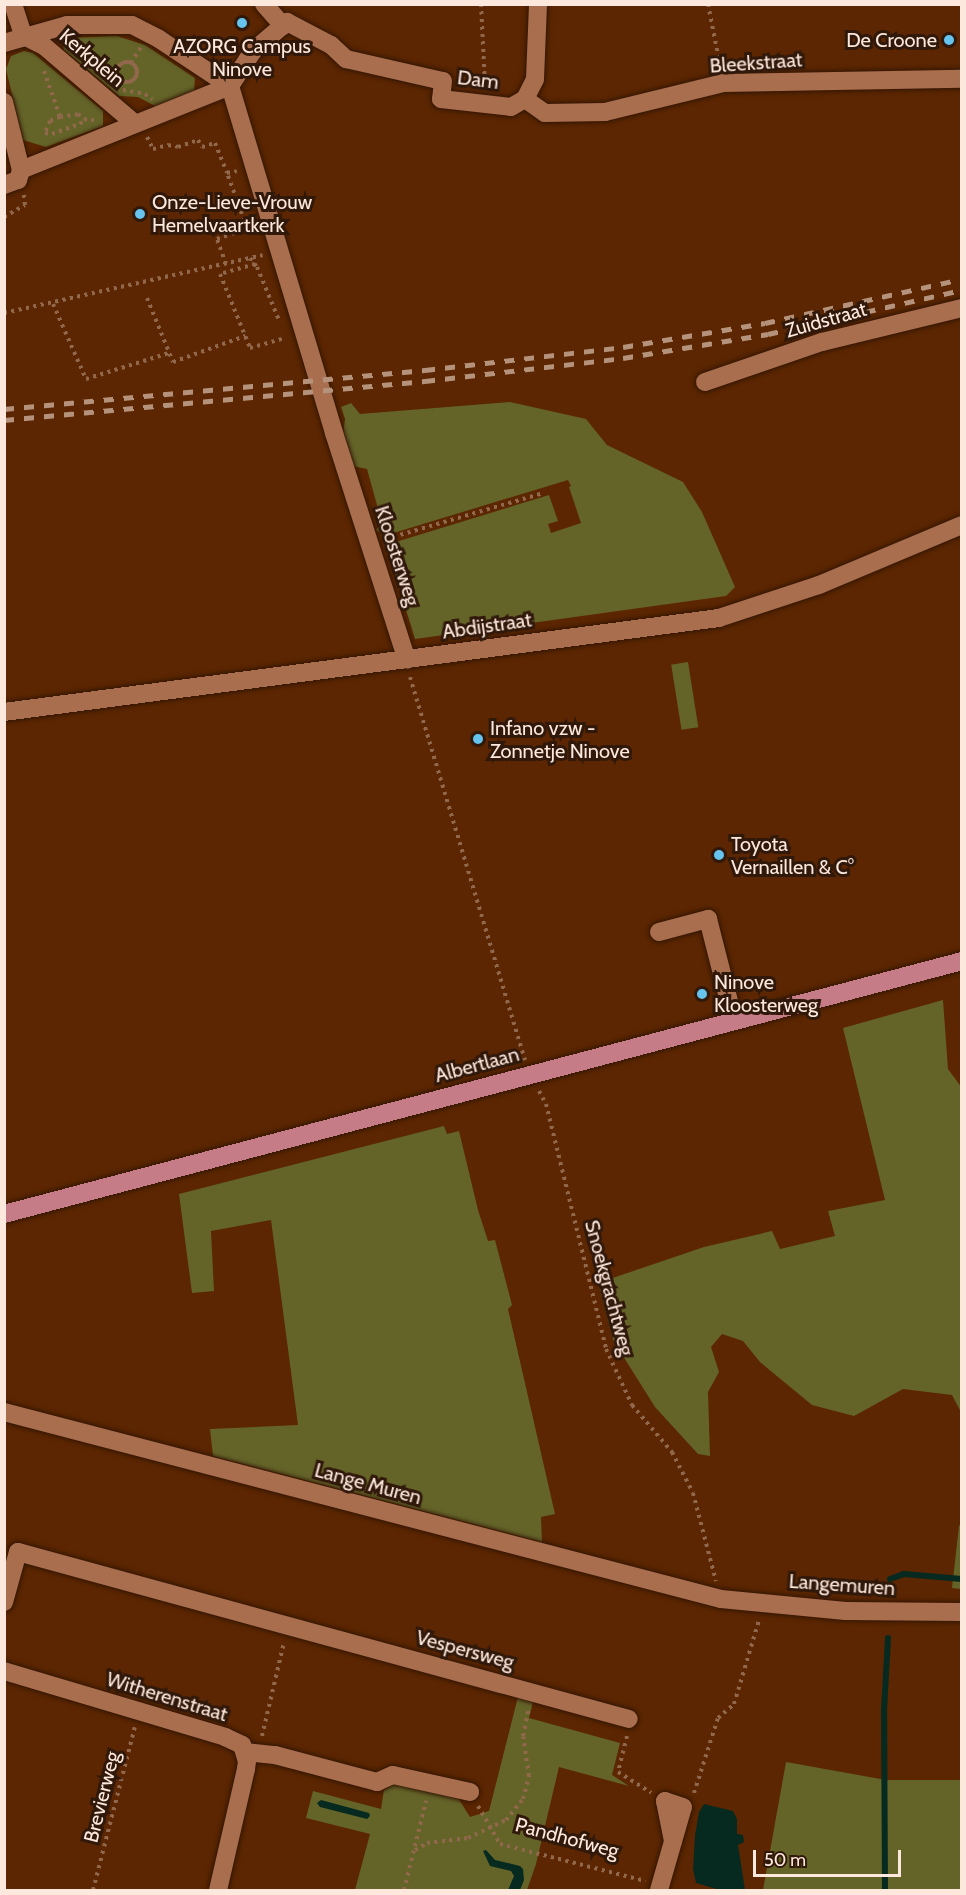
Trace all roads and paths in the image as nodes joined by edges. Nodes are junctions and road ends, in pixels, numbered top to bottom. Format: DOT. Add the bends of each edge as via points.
graph roads {
  1 [pos="13,4"];
  2 [pos="264,4"];
  3 [pos="481,4"];
  4 [pos="538,4"];
  5 [pos="708,4"];
  6 [pos="285,24"];
  7 [pos="4,35"];
  8 [pos="28,38"];
  9 [pos="4,44"];
  10 [pos="131,46"];
  11 [pos="149,54"];
  12 [pos="962,79"];
  13 [pos="130,81"];
  14 [pos="723,83"];
  15 [pos="230,86"];
  16 [pos="119,91"];
  17 [pos="163,96"];
  18 [pos="525,99"];
  19 [pos="4,102"];
  20 [pos="486,105"];
  21 [pos="60,117"];
  22 [pos="84,119"];
  23 [pos="104,121"];
  24 [pos="137,122"];
  25 [pos="254,167"];
  26 [pos="21,170"];
  27 [pos="227,173"];
  28 [pos="4,185"];
  29 [pos="279,252"];
  30 [pos="226,264"];
  31 [pos="255,264"];
  32 [pos="147,298"];
  33 [pos="53,304"];
  34 [pos="962,308"];
  35 [pos="4,314"];
  36 [pos="245,336"];
  37 [pos="286,338"];
  38 [pos="170,353"];
  39 [pos="705,382"];
  40 [pos="543,493"];
  41 [pos="962,525"];
  42 [pos="370,544"];
  43 [pos="407,660"];
  44 [pos="4,712"];
  45 [pos="659,932"];
  46 [pos="962,961"];
  47 [pos="734,1021"];
  48 [pos="530,1074"];
  49 [pos="4,1214"];
  50 [pos="4,1412"];
  51 [pos="721,1599"];
  52 [pos="4,1602"];
  53 [pos="764,1602"];
  54 [pos="962,1612"];
  55 [pos="288,1625"];
  56 [pos="4,1671"];
  57 [pos="533,1693"];
  58 [pos="138,1711"];
  59 [pos="629,1719"];
  60 [pos="252,1752"];
  61 [pos="431,1783"];
  62 [pos="470,1792"];
  63 [pos="665,1801"];
  64 [pos="683,1807"];
  65 [pos="490,1827"];
  66 [pos="673,1841"];
  67 [pos="415,1850"];
  68 [pos="659,1888"];
  69 [pos="223,1889"];
  70 [pos="93,1890"];
  71 [pos="404,1890"];
  1 -- 8 [label="street"];
  2 -- 6 [label="street"];
  3 -- 20 [label="path"];
  4 -- 18 [label="street, Dam" via="535,79"];
  5 -- 14 [label="path"];
  6 -- 15 [label="street" via="254,51"];
  6 -- 20 [label="street, Dam" via="331,45 346,59 443,81 441,99"];
  7 -- 8 [label="street"];
  8 -- 9 [label="street, Kerkplein"];
  8 -- 15 [label="street, Kerkplein" via="67,25 132,25"];
  8 -- 21 [label="path"];
  8 -- 24 [label="street, Kerkplein" via="44,46"];
  10 -- 11 [label="path"];
  12 -- 14 [label="street, Bleekstraat"];
  13 -- 13 [label="path" via="136,75 135,66 122,63 118,76"];
  14 -- 18 [label="street, Bleekstraat" via="605,112 545,113"];
  15 -- 24 [label="street"];
  15 -- 25 [label="street, Kloosterweg"];
  16 -- 17 [label="path" via="131,90 153,100"];
  18 -- 20 [label="street, Dam" via="511,107"];
  19 -- 26 [label="street"];
  21 -- 22 [label="path" via="78,114"];
  21 -- 22 [label="path" via="50,122 45,133 52,134"];
  22 -- 23 [label="path"];
  24 -- 26 [label="street"];
  24 -- 27 [label="path" via="153,149 198,140 202,147 216,143"];
  25 -- 27 [label="path"];
  25 -- 29 [label="street, Kloosterweg"];
  26 -- 28 [label="street" via="18,180"];
  27 -- 30 [label="path" via="247,228 217,239"];
  29 -- 30 [label="path"];
  29 -- 42 [label="street, Kloosterweg"];
  30 -- 33 [label="path"];
  31 -- 36 [label="path" via="220,274"];
  32 -- 38 [label="path"];
  33 -- 35 [label="path"];
  33 -- 38 [label="path" via="87,379"];
  34 -- 39 [label="street, Zuidstraat" via="822,342"];
  36 -- 37 [label="path" via="250,348"];
  36 -- 38 [label="path" via="173,362"];
  40 -- 42 [label="path"];
  41 -- 43 [label="street, Abdijstraat" via="819,585 719,618"];
  42 -- 43 [label="street, Kloosterweg"];
  43 -- 44 [label="street, Abdijstraat"];
  43 -- 48 [label="path" via="415,700"];
  45 -- 47 [label="street" via="708,919"];
  46 -- 47 [label="main road, Albertlaan"];
  47 -- 48 [label="main road, Albertlaan"];
  48 -- 49 [label="main road, Albertlaan"];
  48 -- 51 [label="path, Snoekgrachtweg" via="546,1104 606,1349 633,1405 672,1452 693,1493"];
  50 -- 51 [label="street, Lange Muren"];
  51 -- 53 [label="street, Langemuren"];
  52 -- 55 [label="street, Vespersweg" via="18,1552"];
  53 -- 54 [label="street, Langemuren" via="845,1611"];
  53 -- 64 [label="path" via="734,1704 718,1718 694,1794"];
  55 -- 57 [label="street, Vespersweg"];
  55 -- 60 [label="path"];
  56 -- 58 [label="street, Witherenstraat"];
  57 -- 59 [label="street, Vespersweg"];
  57 -- 65 [label="path" via="523,1736 530,1776 523,1799 506,1820"];
  58 -- 60 [label="street, Witherenstraat" via="225,1737"];
  58 -- 70 [label="path, Brevierweg"];
  59 -- 63 [label="path" via="618,1772"];
  60 -- 61 [label="street" via="377,1782 393,1775"];
  60 -- 69 [label="street"];
  61 -- 62 [label="street"];
  61 -- 67 [label="path"];
  62 -- 65 [label="path, Pandhofweg"];
  63 -- 64 [label="street"];
  63 -- 66 [label="street"];
  64 -- 66 [label="street"];
  65 -- 67 [label="path" via="468,1838 427,1843"];
  65 -- 68 [label="path, Pandhofweg" via="501,1844"];
  66 -- 68 [label="street"];
  67 -- 71 [label="path"];
}
